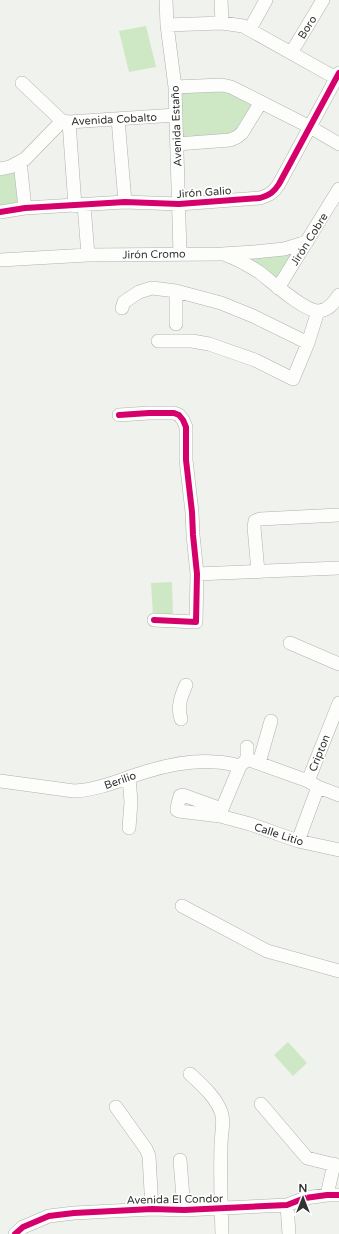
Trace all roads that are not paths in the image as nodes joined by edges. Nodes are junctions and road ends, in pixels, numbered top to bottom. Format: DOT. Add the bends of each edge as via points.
graph roads {
  1 [pos="166,0"];
  2 [pos="221,0"];
  3 [pos="266,0"];
  4 [pos="323,0"];
  5 [pos="222,23"];
  6 [pos="167,25"];
  7 [pos="250,29"];
  8 [pos="291,53"];
  9 [pos="338,76"];
  10 [pos="22,83"];
  11 [pos="175,87"];
  12 [pos="261,102"];
  13 [pos="176,115"];
  14 [pos="118,119"];
  15 [pos="65,122"];
  16 [pos="310,127"];
  17 [pos="177,144"];
  18 [pos="339,144"];
  19 [pos="20,162"];
  20 [pos="0,169"];
  21 [pos="339,189"];
  22 [pos="125,202"];
  23 [pos="179,204"];
  24 [pos="79,205"];
  25 [pos="25,208"];
  26 [pos="0,212"];
  27 [pos="307,242"];
  28 [pos="180,253"];
  29 [pos="222,254"];
  30 [pos="88,255"];
  31 [pos="0,260"];
  32 [pos="278,288"];
  33 [pos="176,291"];
  34 [pos="339,296"];
  35 [pos="122,308"];
  36 [pos="318,311"];
  37 [pos="176,324"];
  38 [pos="158,341"];
  39 [pos="308,343"];
  40 [pos="119,415"];
  41 [pos="339,515"];
  42 [pos="339,568"];
  43 [pos="258,572"];
  44 [pos="197,574"];
  45 [pos="154,620"];
  46 [pos="290,643"];
  47 [pos="339,664"];
  48 [pos="186,685"];
  49 [pos="338,707"];
  50 [pos="181,719"];
  51 [pos="271,721"];
  52 [pos="248,759"];
  53 [pos="129,777"];
  54 [pos="0,781"];
  55 [pos="313,784"];
  56 [pos="339,795"];
  57 [pos="129,828"];
  58 [pos="298,841"];
  59 [pos="339,850"];
  60 [pos="182,906"];
  61 [pos="339,971"];
  62 [pos="190,1074"];
  63 [pos="261,1104"];
  64 [pos="116,1107"];
  65 [pos="180,1160"];
  66 [pos="336,1165"];
  67 [pos="333,1195"];
  68 [pos="287,1205"];
  69 [pos="221,1208"];
  70 [pos="152,1209"];
  71 [pos="184,1210"];
  72 [pos="15,1234"];
  73 [pos="222,1234"];
  74 [pos="289,1234"];
  1 -- 6 [label="street, Avenida Estaño"];
  2 -- 5 [label="street"];
  3 -- 7 [label="street"];
  4 -- 8 [label="street, Boro"];
  5 -- 6 [label="street"];
  5 -- 7 [label="street"];
  6 -- 11 [label="street, Avenida Estaño"];
  7 -- 8 [label="street"];
  8 -- 9 [label="street"];
  9 -- 16 [label="street, Jirón Galio"];
  10 -- 15 [label="street"];
  11 -- 12 [label="street" via="222,85"];
  11 -- 13 [label="street, Avenida Estaño"];
  12 -- 16 [label="street"];
  12 -- 17 [label="street" via="237,137 230,140"];
  13 -- 14 [label="street, Avenida Cobalto"];
  13 -- 17 [label="street, Avenida Estaño"];
  14 -- 15 [label="street, Avenida Cobalto"];
  14 -- 22 [label="street"];
  15 -- 19 [label="street, Avenida Cobalto"];
  15 -- 24 [label="street"];
  16 -- 18 [label="street"];
  16 -- 23 [label="street, Jirón Galio" via="279,184 268,196"];
  17 -- 23 [label="street, Avenida Estaño"];
  19 -- 20 [label="street, Avenida Cobalto"];
  19 -- 25 [label="street"];
  21 -- 27 [label="street, Jirón Cobre"];
  22 -- 23 [label="street, Jirón Galio"];
  22 -- 24 [label="street, Jirón Galio"];
  23 -- 28 [label="street, Avenida Estaño"];
  24 -- 25 [label="street, Jirón Galio"];
  24 -- 30 [label="street"];
  25 -- 26 [label="street, Jirón Galio"];
  27 -- 29 [label="street, Jirón Cromo" via="284,249"];
  27 -- 32 [label="street, Jirón Cobre"];
  28 -- 29 [label="street, Jirón Cromo"];
  28 -- 30 [label="street, Jirón Cromo"];
  29 -- 32 [label="street" via="236,258"];
  30 -- 31 [label="street, Jirón Cromo"];
  32 -- 36 [label="street" via="311,310"];
  33 -- 35 [label="street" via="152,288 139,292 124,302"];
  33 -- 37 [label="street"];
  33 -- 39 [label="street" via="221,303"];
  34 -- 36 [label="street" via="333,305"];
  36 -- 39 [label="street"];
  38 -- 39 [label="street" via="209,344 255,360 293,379"];
  40 -- 44 [label="street" via="174,413 183,420 186,427 186,460"];
  41 -- 43 [label="street" via="260,519 255,522"];
  42 -- 43 [label="street"];
  43 -- 44 [label="street"];
  44 -- 45 [label="street" via="196,622"];
  46 -- 47 [label="street"];
  48 -- 50 [label="street" via="179,704"];
  49 -- 55 [label="street, Cripton"];
  51 -- 52 [label="street"];
  52 -- 53 [label="street, Berilio" via="197,761 164,766"];
  52 -- 55 [label="street, Berilio"];
  52 -- 58 [label="street, Calle Litio" via="221,812"];
  53 -- 54 [label="street, Berilio" via="86,791"];
  53 -- 57 [label="street" via="132,802"];
  55 -- 56 [label="street, Berilio"];
  55 -- 58 [label="street, Cripton"];
  58 -- 59 [label="street, Calle Litio"];
  60 -- 61 [label="street" via="267,951"];
  62 -- 69 [label="street" via="217,1103 222,1114"];
  63 -- 66 [label="street" via="307,1158"];
  64 -- 70 [label="street" via="149,1156"];
  65 -- 71 [label="street"];
  66 -- 67 [label="street"];
  67 -- 68 [label="street, Avenida El Condor" via="305,1198"];
  68 -- 69 [label="street, Avenida El Condor"];
  68 -- 74 [label="street"];
  69 -- 71 [label="street, Avenida El Condor"];
  69 -- 73 [label="street"];
  70 -- 71 [label="street, Avenida El Condor"];
  70 -- 72 [label="street, Avenida El Condor" via="49,1216 23,1227"];
}
